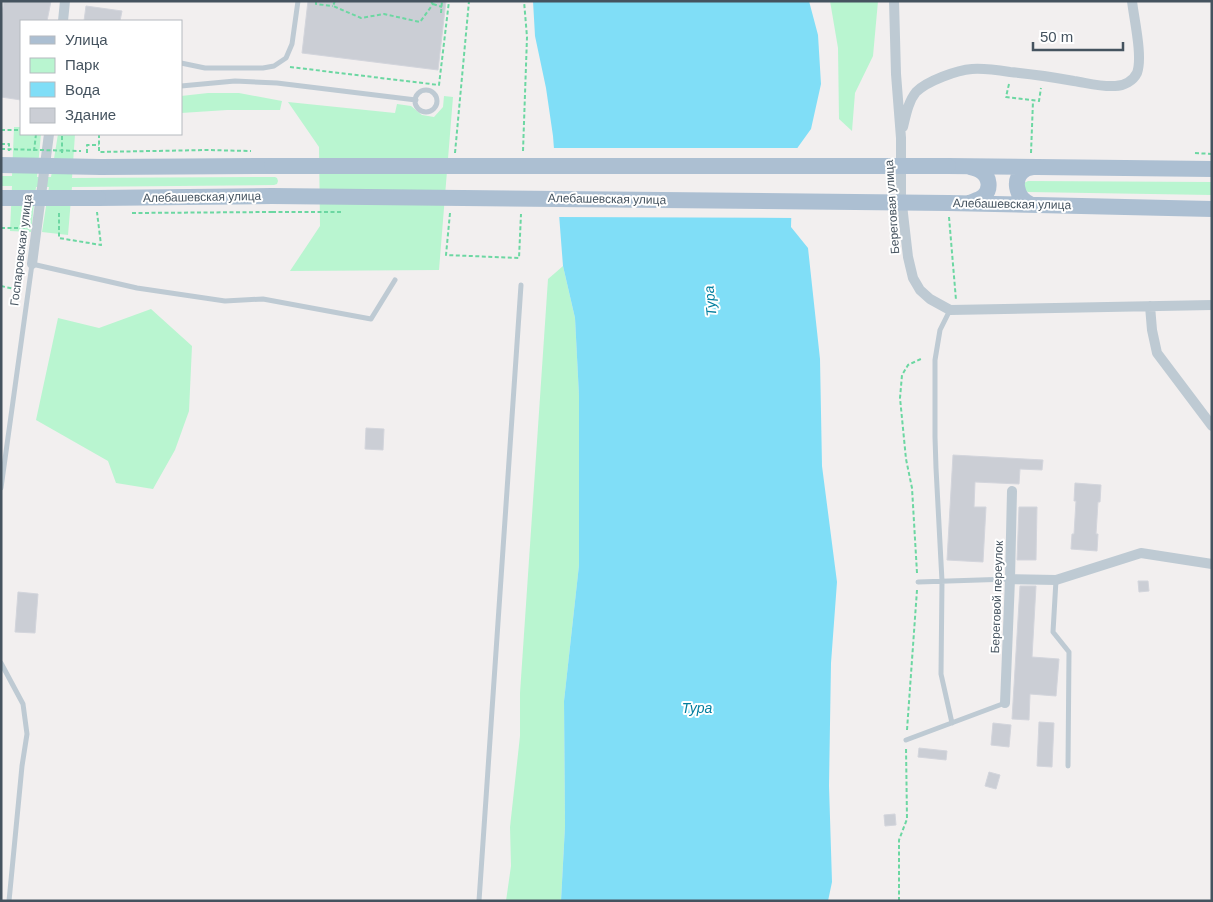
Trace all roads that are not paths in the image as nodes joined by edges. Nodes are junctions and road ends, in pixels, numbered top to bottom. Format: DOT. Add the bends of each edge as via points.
graph roads {
  1 [pos="65,1"];
  2 [pos="298,1"];
  3 [pos="894,1"];
  4 [pos="1132,1"];
  5 [pos="63,20"];
  6 [pos="182,63"];
  7 [pos="182,86"];
  8 [pos="416,100"];
  9 [pos="50,135"];
  10 [pos="901,138"];
  11 [pos="1033,160"];
  12 [pos="1,165"];
  13 [pos="967,166"];
  14 [pos="1212,169"];
  15 [pos="1,198"];
  16 [pos="969,203"];
  17 [pos="1030,204"];
  18 [pos="1212,209"];
  19 [pos="32,264"];
  20 [pos="395,280"];
  21 [pos="522,285"];
  22 [pos="1212,305"];
  23 [pos="1150,306"];
  24 [pos="950,310"];
  25 [pos="1212,426"];
  26 [pos="1,488"];
  27 [pos="1012,491"];
  28 [pos="1212,564"];
  29 [pos="1010,579"];
  30 [pos="1056,580"];
  31 [pos="942,581"];
  32 [pos="918,582"];
  33 [pos="1,663"];
  34 [pos="1005,703"];
  35 [pos="952,723"];
  36 [pos="906,740"];
  37 [pos="1068,766"];
  38 [pos="9,901"];
  39 [pos="479,901"];
  1 -- 5 [label="street"];
  2 -- 6 [label="lane" via="292,44 286,58 274,66 205,68"];
  3 -- 10 [label="street, Береговая улица"];
  4 -- 10 [label="street" via="1138,63 1130,82 1106,86 990,69 951,73 916,92 907,108"];
  7 -- 8 [label="lane" via="235,81 277,83"];
  8 -- 8 [label="lane" via="417,107 426,112 433,110 438,101 429,90 418,93"];
  9 -- 19 [label="street, Госпаровская улица"];
  10 -- 24 [label="street, Береговая улица" via="901,196 913,278 930,299"];
  11 -- 13 [label="main road"];
  11 -- 14 [label="main road"];
  11 -- 17 [label="main road" via="1017,180 1020,197"];
  12 -- 13 [label="main road, bridge"];
  13 -- 16 [label="main road" via="982,172 989,186 984,196"];
  15 -- 16 [label="main road, Алебашевская улица, bridge" via="98,204 272,196 948,209"];
  16 -- 17 [label="main road, Алебашевская улица"];
  17 -- 18 [label="main road, Алебашевская улица"];
  19 -- 20 [label="lane" via="137,288 225,301 263,299 371,319"];
  19 -- 26 [label="lane, Госпаровская улица"];
  21 -- 39 [label="lane"];
  22 -- 23 [label="street"];
  23 -- 24 [label="street"];
  23 -- 25 [label="street" via="1157,353"];
  24 -- 31 [label="lane" via="940,330 936,360 936,468"];
  27 -- 29 [label="street, Береговой переулок"];
  28 -- 30 [label="street" via="1141,553"];
  29 -- 30 [label="street"];
  29 -- 31 [label="lane"];
  29 -- 34 [label="street, Береговой переулок"];
  30 -- 37 [label="lane" via="1053,632 1069,652"];
  31 -- 32 [label="lane"];
  31 -- 35 [label="lane" via="941,674"];
  33 -- 38 [label="lane" via="23,704 27,734"];
  34 -- 35 [label="lane"];
  35 -- 36 [label="lane"];
}
